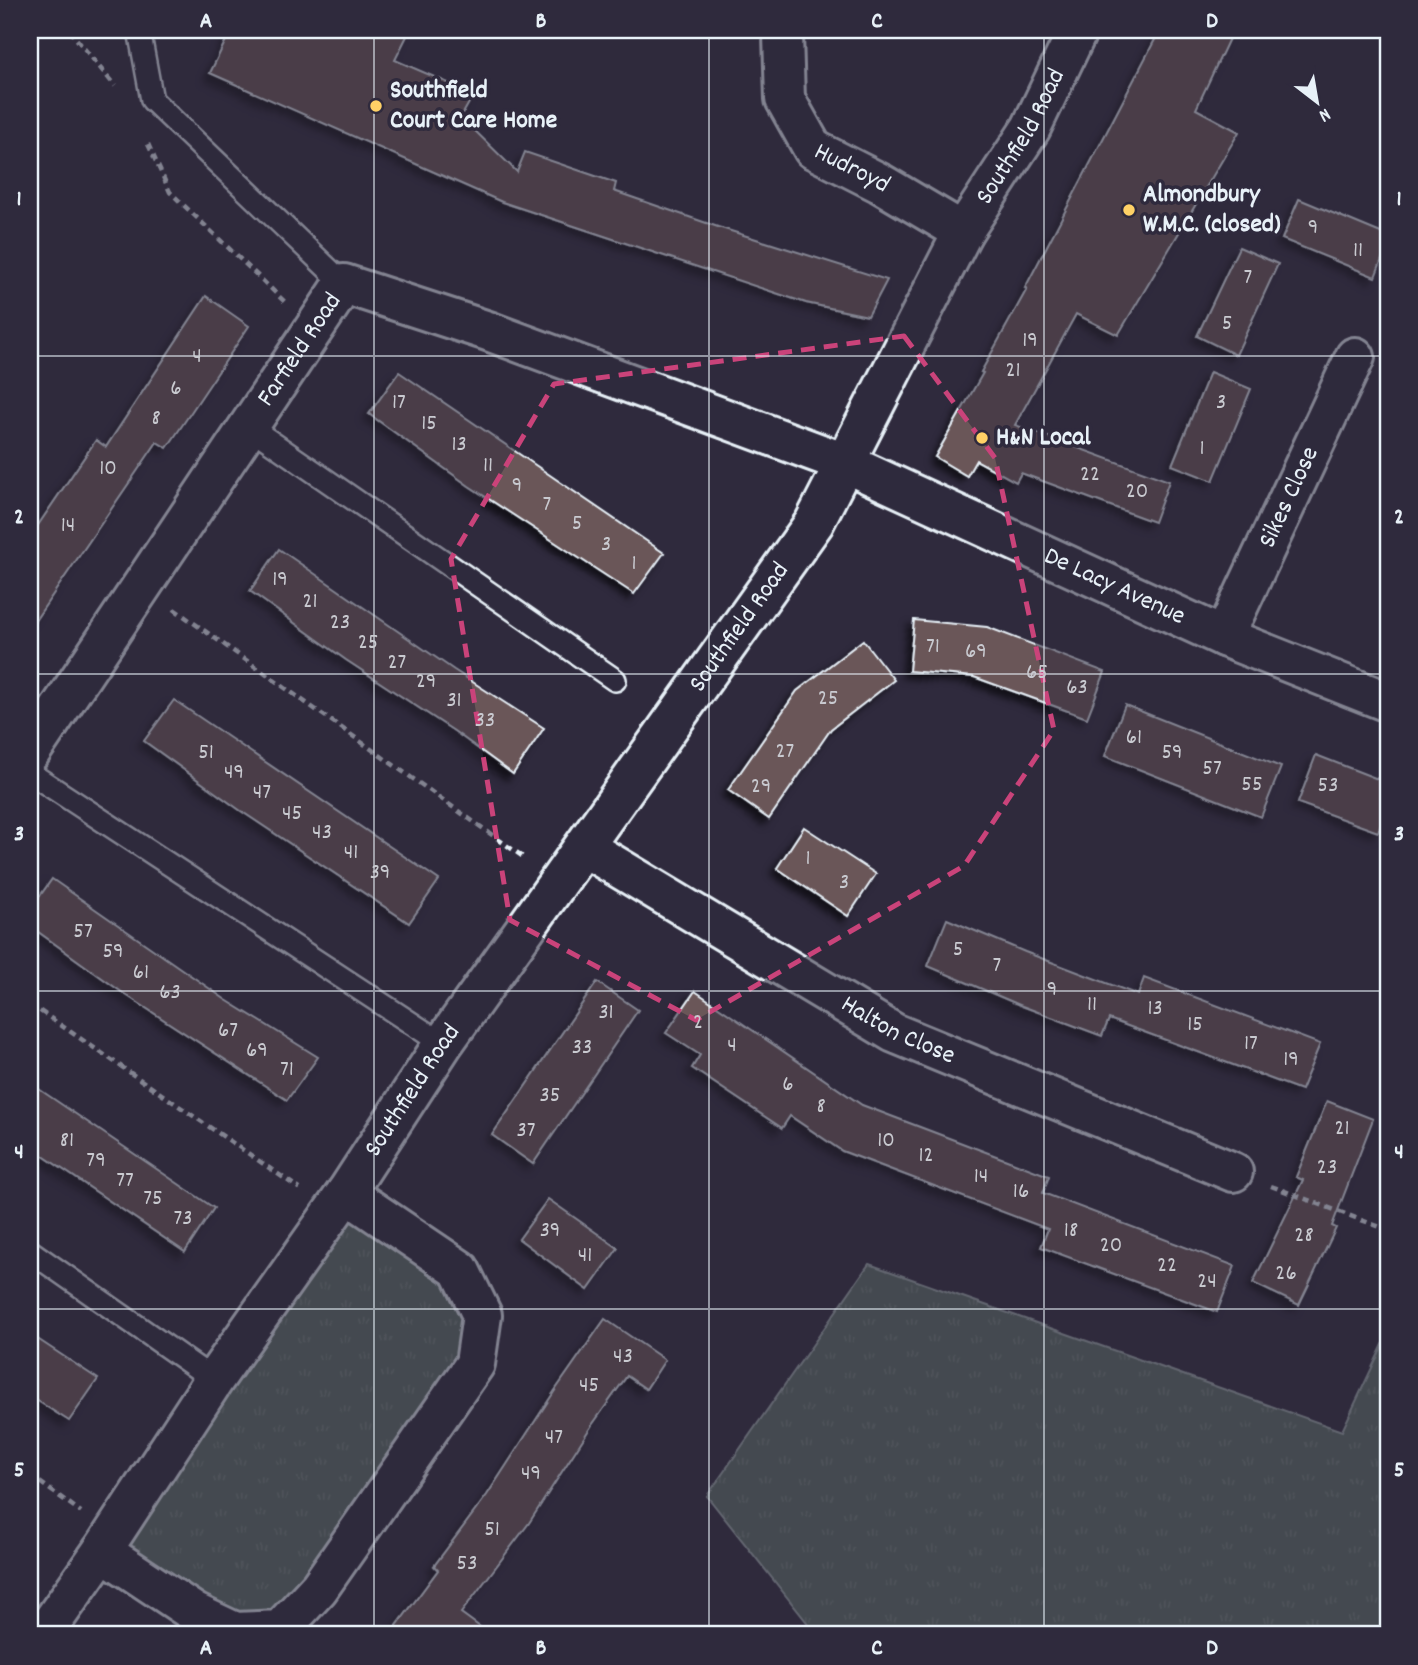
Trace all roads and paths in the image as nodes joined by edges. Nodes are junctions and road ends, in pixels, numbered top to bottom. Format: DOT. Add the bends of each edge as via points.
graph roads {
  1 [pos="69,30"];
  2 [pos="139,30"];
  3 [pos="785,30"];
  4 [pos="1078,30"];
  5 [pos="117,88"];
  6 [pos="147,141"];
  7 [pos="963,232"];
  8 [pos="344,284"];
  9 [pos="313,328"];
  10 [pos="1355,357"];
  11 [pos="248,426"];
  12 [pos="845,463"];
  13 [pos="141,586"];
  14 [pos="1224,637"];
  15 [pos="615,680"];
  16 [pos="1388,702"];
  17 [pos="30,753"];
  18 [pos="30,773"];
  19 [pos="584,847"];
  20 [pos="559,882"];
  21 [pos="30,1004"];
  22 [pos="443,1044"];
  23 [pos="1233,1172"];
  24 [pos="340,1202"];
  25 [pos="1388,1230"];
  26 [pos="30,1251"];
  27 [pos="214,1380"];
  28 [pos="31,1479"];
  29 [pos="108,1543"];
  30 [pos="43,1635"];
  1 -- 5 [label="path"];
  2 -- 8 [label="lane" via="152,100"];
  3 -- 7 [label="street, Hudroyd" via="785,99 813,149"];
  4 -- 7 [label="street, Southfield Road" via="1031,128"];
  6 -- 9 [label="path" via="170,192"];
  7 -- 12 [label="street, Southfield Road"];
  8 -- 9 [label="street, Farfield Road"];
  8 -- 12 [label="street, Farfield Road" via="488,331"];
  9 -- 11 [label="street, Farfield Road"];
  10 -- 14 [label="street, Sikes Close"];
  11 -- 13 [label="street, Farfield Road"];
  11 -- 15 [label="lane"];
  12 -- 14 [label="street, De Lacy Avenue"];
  12 -- 19 [label="street, Southfield Road" via="814,523"];
  13 -- 17 [label="street, Farfield Road"];
  13 -- 20 [label="path"];
  14 -- 16 [label="street, De Lacy Avenue"];
  18 -- 22 [label="lane"];
  19 -- 20 [label="street, Southfield Road"];
  19 -- 23 [label="street, Halton Close" via="894,1033"];
  20 -- 22 [label="street, Southfield Road"];
  21 -- 24 [label="path"];
  22 -- 24 [label="street, Southfield Road"];
  23 -- 25 [label="path"];
  24 -- 27 [label="street, Southfield Road"];
  24 -- 29 [label="street" via="460,1270 482,1315 475,1364 319,1588 280,1630 235,1632 195,1613"];
  26 -- 27 [label="lane"];
  27 -- 29 [label="street, Southfield Road"];
  28 -- 29 [label="path"];
  29 -- 30 [label="street, Southfield Road"];
}
